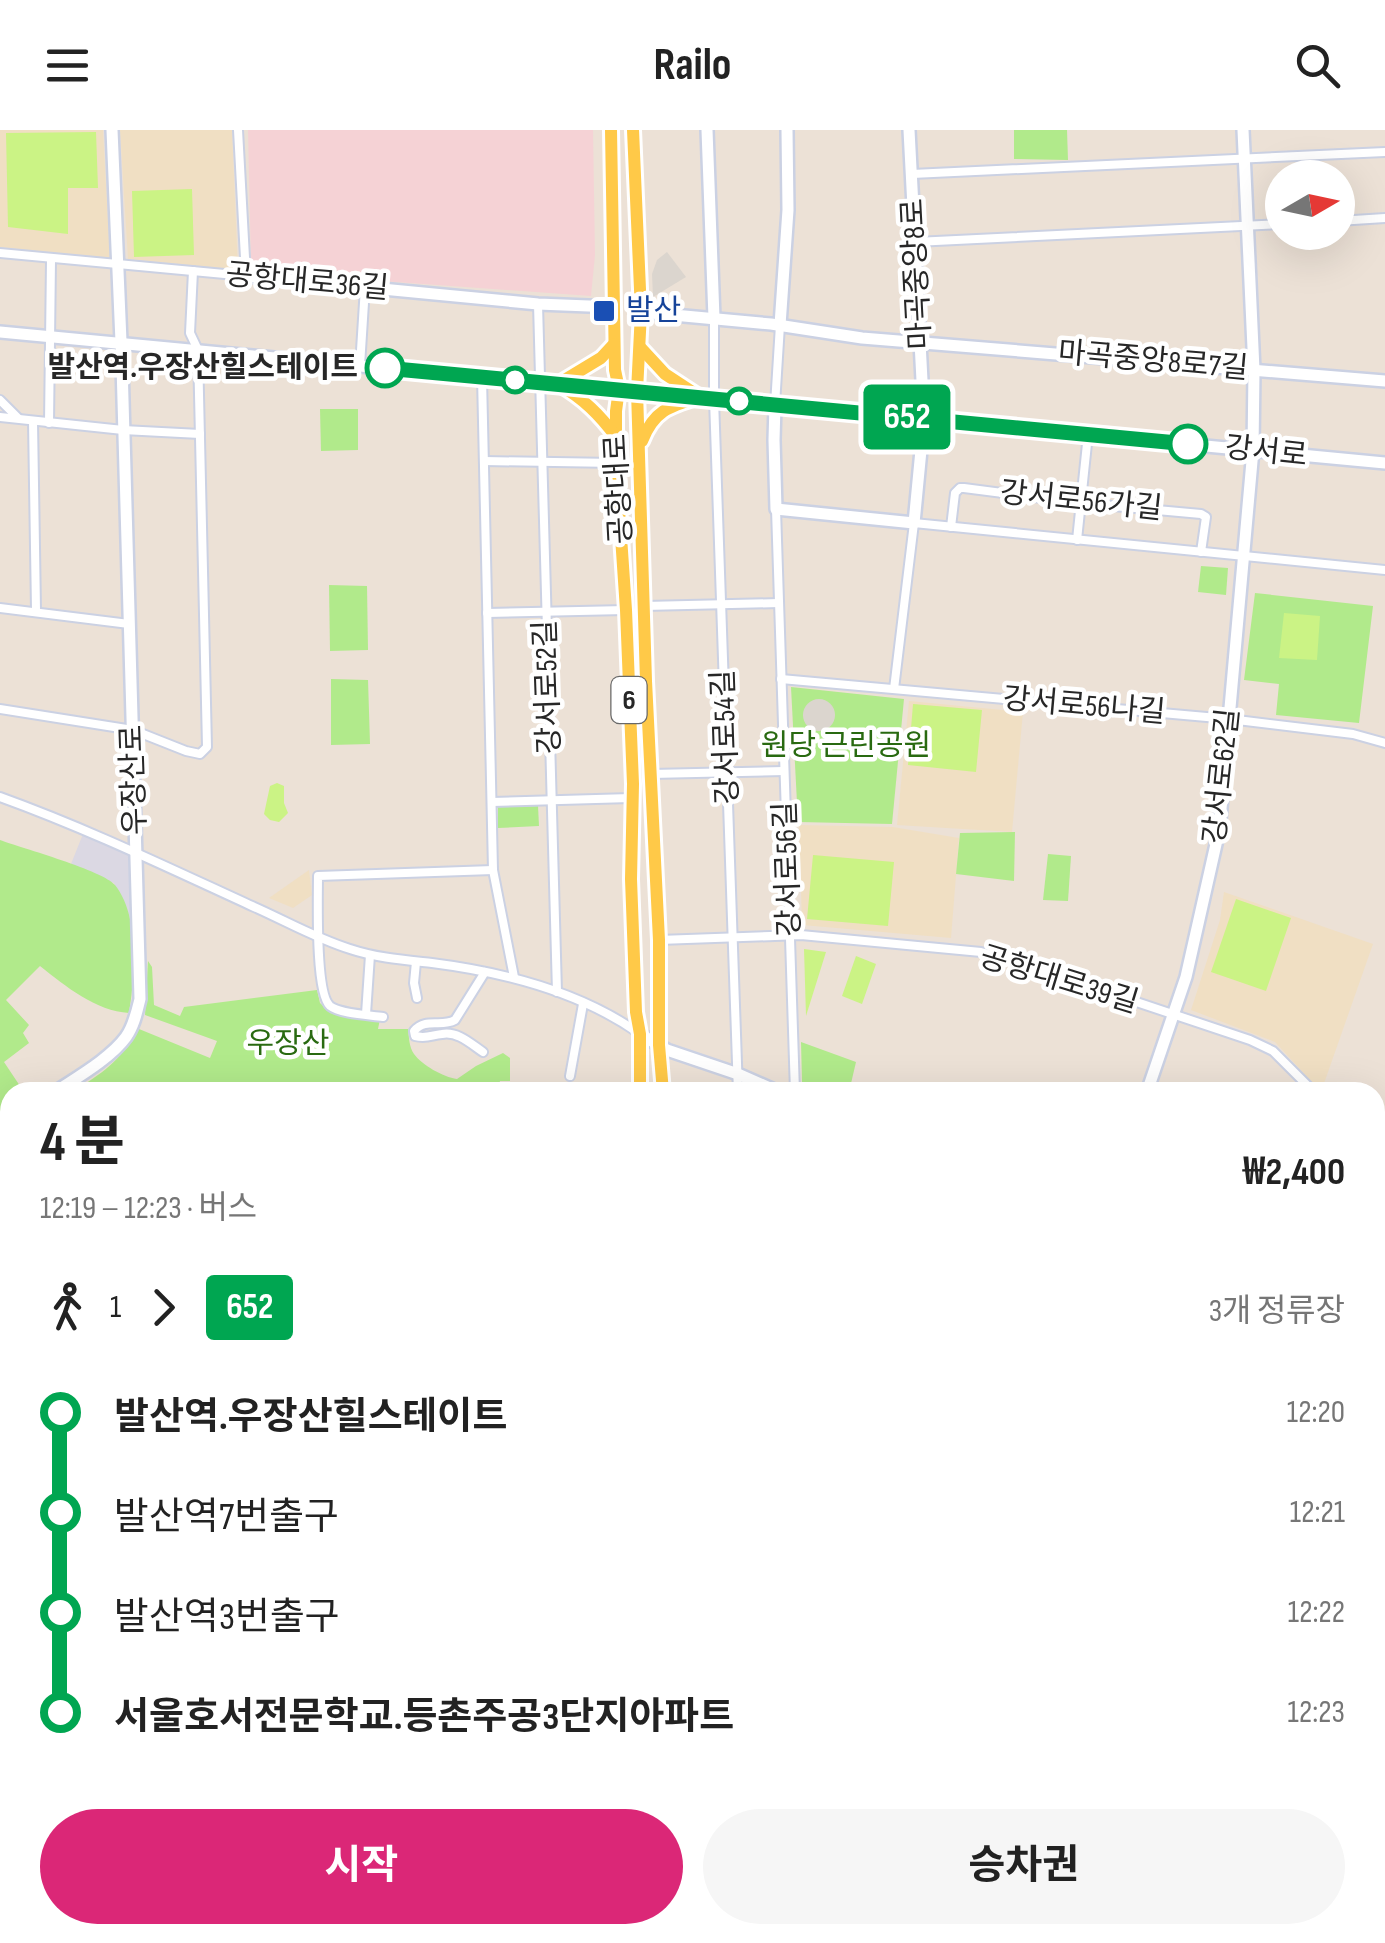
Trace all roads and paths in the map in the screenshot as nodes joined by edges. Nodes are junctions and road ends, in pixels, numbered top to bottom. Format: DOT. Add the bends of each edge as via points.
graph roads {
  1 [pos="112,130"];
  2 [pos="238,130"];
  3 [pos="611,130"];
  4 [pos="632,130"];
  5 [pos="707,130"];
  6 [pos="787,130"];
  7 [pos="910,130"];
  8 [pos="1243,130"];
  9 [pos="1385,152"];
  10 [pos="1245,158"];
  11 [pos="912,174"];
  12 [pos="1385,218"];
  13 [pos="1355,220"];
  14 [pos="1265,224"];
  15 [pos="1248,225"];
  16 [pos="915,242"];
  17 [pos="0,253"];
  18 [pos="51,260"];
  19 [pos="118,264"];
  20 [pos="193,271"];
  21 [pos="246,276"];
  22 [pos="365,287"];
  23 [pos="538,304"];
  24 [pos="614,308"];
  25 [pos="641,312"];
  26 [pos="714,318"];
  27 [pos="780,325"];
  28 [pos="0,332"];
  29 [pos="52,337"];
  30 [pos="920,341"];
  31 [pos="122,343"];
  32 [pos="614,344"];
  33 [pos="640,347"];
  34 [pos="198,350"];
  35 [pos="360,366"];
  36 [pos="1254,370"];
  37 [pos="482,376"];
  38 [pos="1385,381"];
  39 [pos="540,382"];
  40 [pos="558,384"];
  41 [pos="619,389"];
  42 [pos="638,391"];
  43 [pos="707,398"];
  44 [pos="0,400"];
  45 [pos="775,405"];
  46 [pos="0,418"];
  47 [pos="924,418"];
  48 [pos="18,420"];
  49 [pos="33,421"];
  50 [pos="50,422"];
  51 [pos="123,430"];
  52 [pos="200,434"];
  53 [pos="1088,434"];
  54 [pos="617,438"];
  55 [pos="639,448"];
  56 [pos="1254,450"];
  57 [pos="484,461"];
  58 [pos="542,463"];
  59 [pos="616,463"];
  60 [pos="1385,463"];
  61 [pos="1080,503"];
  62 [pos="776,510"];
  63 [pos="914,523"];
  64 [pos="951,527"];
  65 [pos="1076,540"];
  66 [pos="1200,552"];
  67 [pos="1243,556"];
  68 [pos="1385,570"];
  69 [pos="779,603"];
  70 [pos="721,604"];
  71 [pos="644,606"];
  72 [pos="0,608"];
  73 [pos="36,610"];
  74 [pos="626,610"];
  75 [pos="546,611"];
  76 [pos="487,612"];
  77 [pos="129,624"];
  78 [pos="782,679"];
  79 [pos="894,689"];
  80 [pos="0,710"];
  81 [pos="1229,719"];
  82 [pos="133,730"];
  83 [pos="1385,743"];
  84 [pos="784,770"];
  85 [pos="727,772"];
  86 [pos="650,774"];
  87 [pos="0,797"];
  88 [pos="631,798"];
  89 [pos="552,800"];
  90 [pos="492,802"];
  91 [pos="136,853"];
  92 [pos="493,870"];
  93 [pos="790,935"];
  94 [pos="318,936"];
  95 [pos="733,936"];
  96 [pos="659,940"];
  97 [pos="370,955"];
  98 [pos="416,962"];
  99 [pos="485,972"];
  100 [pos="514,977"];
  101 [pos="557,992"];
  102 [pos="417,998"];
  103 [pos="583,1004"];
  104 [pos="366,1014"];
  105 [pos="384,1016"];
  106 [pos="1173,1016"];
  107 [pos="640,1034"];
  108 [pos="659,1045"];
  109 [pos="483,1052"];
  110 [pos="738,1074"];
  111 [pos="570,1076"];
  112 [pos="70,1082"];
  113 [pos="640,1082"];
  114 [pos="662,1082"];
  115 [pos="738,1082"];
  116 [pos="756,1082"];
  117 [pos="795,1082"];
  118 [pos="1150,1082"];
  119 [pos="1304,1082"];
  1 -- 19 [label="street"];
  2 -- 21 [label="street"];
  3 -- 24 [label="main road, 공항대로 / 6"];
  4 -- 25 [label="main road, 공항대로 / 6"];
  5 -- 26 [label="street"];
  6 -- 27 [label="street"];
  7 -- 11 [label="street, 마곡중앙8로"];
  8 -- 10 [label="street, 강서로62길"];
  9 -- 10 [label="street"];
  10 -- 11 [label="street"];
  10 -- 15 [label="street, 강서로62길"];
  11 -- 16 [label="street, 마곡중앙8로"];
  12 -- 13 [label="street"];
  14 -- 15 [label="street"];
  15 -- 16 [label="street"];
  15 -- 36 [label="street, 강서로62길"];
  16 -- 30 [label="street, 마곡중앙8로"];
  17 -- 18 [label="street, 공항대로36길"];
  18 -- 19 [label="street, 공항대로36길"];
  18 -- 29 [label="street"];
  19 -- 20 [label="street, 공항대로36길"];
  19 -- 31 [label="street"];
  20 -- 21 [label="street, 공항대로36길"];
  20 -- 34 [label="street" via="190,333"];
  21 -- 22 [label="street, 공항대로36길"];
  22 -- 23 [label="street, 공항대로36길"];
  22 -- 35 [label="street"];
  23 -- 24 [label="street, 공항대로36길"];
  23 -- 39 [label="street"];
  24 -- 32 [label="main road, 공항대로 / 6"];
  25 -- 26 [label="street"];
  25 -- 33 [label="main road, 공항대로 / 6"];
  26 -- 27 [label="street"];
  26 -- 43 [label="street"];
  27 -- 30 [label="street"];
  27 -- 45 [label="street"];
  28 -- 29 [label="street, 강서로"];
  29 -- 31 [label="street, 강서로"];
  29 -- 50 [label="street"];
  30 -- 36 [label="street, 마곡중앙8로7길"];
  30 -- 47 [label="street, 마곡중앙8로"];
  31 -- 34 [label="street, 강서로"];
  31 -- 51 [label="street, 우장산로"];
  32 -- 40 [label="main road"];
  32 -- 41 [label="main road, 공항대로 / 6"];
  33 -- 42 [label="main road, 공항대로 / 6"];
  33 -- 43 [label="main road" via="665,374"];
  34 -- 35 [label="street, 강서로"];
  34 -- 52 [label="street"];
  35 -- 37 [label="street, 강서로"];
  36 -- 38 [label="street, 마곡중앙8로7길"];
  36 -- 56 [label="street, 강서로62길"];
  37 -- 39 [label="street, 강서로"];
  37 -- 57 [label="street"];
  39 -- 40 [label="street, 강서로"];
  39 -- 58 [label="street, 강서로52길"];
  40 -- 41 [label="street, 강서로"];
  40 -- 54 [label="main road" via="595,410"];
  41 -- 42 [label="street, 강서로"];
  41 -- 54 [label="main road, 공항대로 / 6"];
  42 -- 43 [label="street, 강서로"];
  42 -- 55 [label="main road, 공항대로 / 6"];
  43 -- 45 [label="street, 강서로"];
  43 -- 55 [label="main road" via="659,414"];
  43 -- 70 [label="street, 강서로54길"];
  44 -- 48 [label="street"];
  45 -- 47 [label="street, 강서로"];
  45 -- 62 [label="street, 강서로56길"];
  46 -- 48 [label="street"];
  47 -- 53 [label="street, 강서로"];
  47 -- 63 [label="street"];
  48 -- 49 [label="street"];
  49 -- 50 [label="street"];
  49 -- 73 [label="street"];
  50 -- 51 [label="street"];
  51 -- 52 [label="street"];
  51 -- 77 [label="street, 우장산로"];
  52 -- 82 [label="street" via="207,747 200,754 186,751"];
  53 -- 56 [label="street, 강서로"];
  53 -- 61 [label="street"];
  54 -- 59 [label="main road, 공항대로 / 6"];
  55 -- 71 [label="main road, 공항대로 / 6"];
  56 -- 60 [label="street, 강서로"];
  56 -- 67 [label="street, 강서로62길"];
  57 -- 58 [label="street"];
  57 -- 76 [label="street"];
  58 -- 59 [label="street"];
  58 -- 75 [label="street, 강서로52길"];
  59 -- 74 [label="main road, 공항대로 / 6"];
  61 -- 64 [label="street, 강서로56가길" via="960,488"];
  61 -- 65 [label="street"];
  61 -- 66 [label="street, 강서로56가길" via="1204,515"];
  62 -- 63 [label="street, 강서로56가길"];
  62 -- 69 [label="street, 강서로56길"];
  63 -- 64 [label="street, 강서로56가길"];
  63 -- 79 [label="street"];
  64 -- 65 [label="street, 강서로56가길"];
  65 -- 66 [label="street, 강서로56가길"];
  66 -- 67 [label="street, 강서로56가길"];
  67 -- 68 [label="street, 강서로56가길"];
  67 -- 81 [label="street, 강서로62길"];
  69 -- 70 [label="street"];
  69 -- 78 [label="street, 강서로56길"];
  70 -- 71 [label="street"];
  70 -- 85 [label="street, 강서로54길"];
  71 -- 86 [label="main road, 공항대로 / 6"];
  72 -- 73 [label="street"];
  73 -- 77 [label="street"];
  74 -- 75 [label="street"];
  74 -- 88 [label="main road, 공항대로 / 6"];
  75 -- 76 [label="street"];
  75 -- 89 [label="street, 강서로52길"];
  76 -- 90 [label="street"];
  77 -- 82 [label="street, 우장산로"];
  78 -- 79 [label="street, 강서로56나길"];
  78 -- 84 [label="street, 강서로56길"];
  79 -- 81 [label="street, 강서로56나길"];
  80 -- 82 [label="street"];
  81 -- 83 [label="street, 강서로56나길"];
  81 -- 106 [label="street, 강서로62길" via="1219,831"];
  82 -- 91 [label="street, 우장산로"];
  84 -- 85 [label="street"];
  84 -- 93 [label="street, 강서로56길"];
  85 -- 86 [label="street"];
  85 -- 95 [label="street, 강서로54길"];
  86 -- 96 [label="main road, 공항대로 / 6"];
  87 -- 91 [label="street"];
  88 -- 89 [label="street"];
  88 -- 107 [label="main road, 공항대로 / 6"];
  89 -- 90 [label="street"];
  89 -- 101 [label="street, 강서로52길"];
  90 -- 92 [label="street"];
  91 -- 94 [label="street"];
  91 -- 112 [label="street, 우장산로" via="140,999 134,1022 126,1038"];
  92 -- 94 [label="street" via="318,876"];
  92 -- 100 [label="street"];
  93 -- 95 [label="street, 공항대로39길"];
  93 -- 106 [label="street, 공항대로39길" via="980,952"];
  93 -- 117 [label="street, 강서로56길"];
  94 -- 97 [label="street"];
  94 -- 104 [label="street" via="327,1003"];
  95 -- 96 [label="street, 공항대로39길"];
  95 -- 110 [label="street, 강서로54길"];
  96 -- 108 [label="main road, 공항대로 / 6"];
  97 -- 98 [label="street"];
  97 -- 104 [label="street"];
  98 -- 99 [label="street"];
  98 -- 102 [label="street"];
  99 -- 100 [label="street"];
  99 -- 109 [label="street" via="455,1020 414,1031 424,1038 453,1034"];
  100 -- 101 [label="street"];
  101 -- 103 [label="street"];
  103 -- 107 [label="street"];
  103 -- 111 [label="street"];
  104 -- 105 [label="street"];
  106 -- 118 [label="street, 강서로62길"];
  106 -- 119 [label="street, 공항대로39길" via="1273,1051"];
  107 -- 108 [label="street"];
  107 -- 113 [label="main road, 공항대로 / 6"];
  108 -- 110 [label="street"];
  108 -- 114 [label="main road, 공항대로 / 6"];
  110 -- 115 [label="street, 강서로54길"];
  110 -- 116 [label="street"];
}
